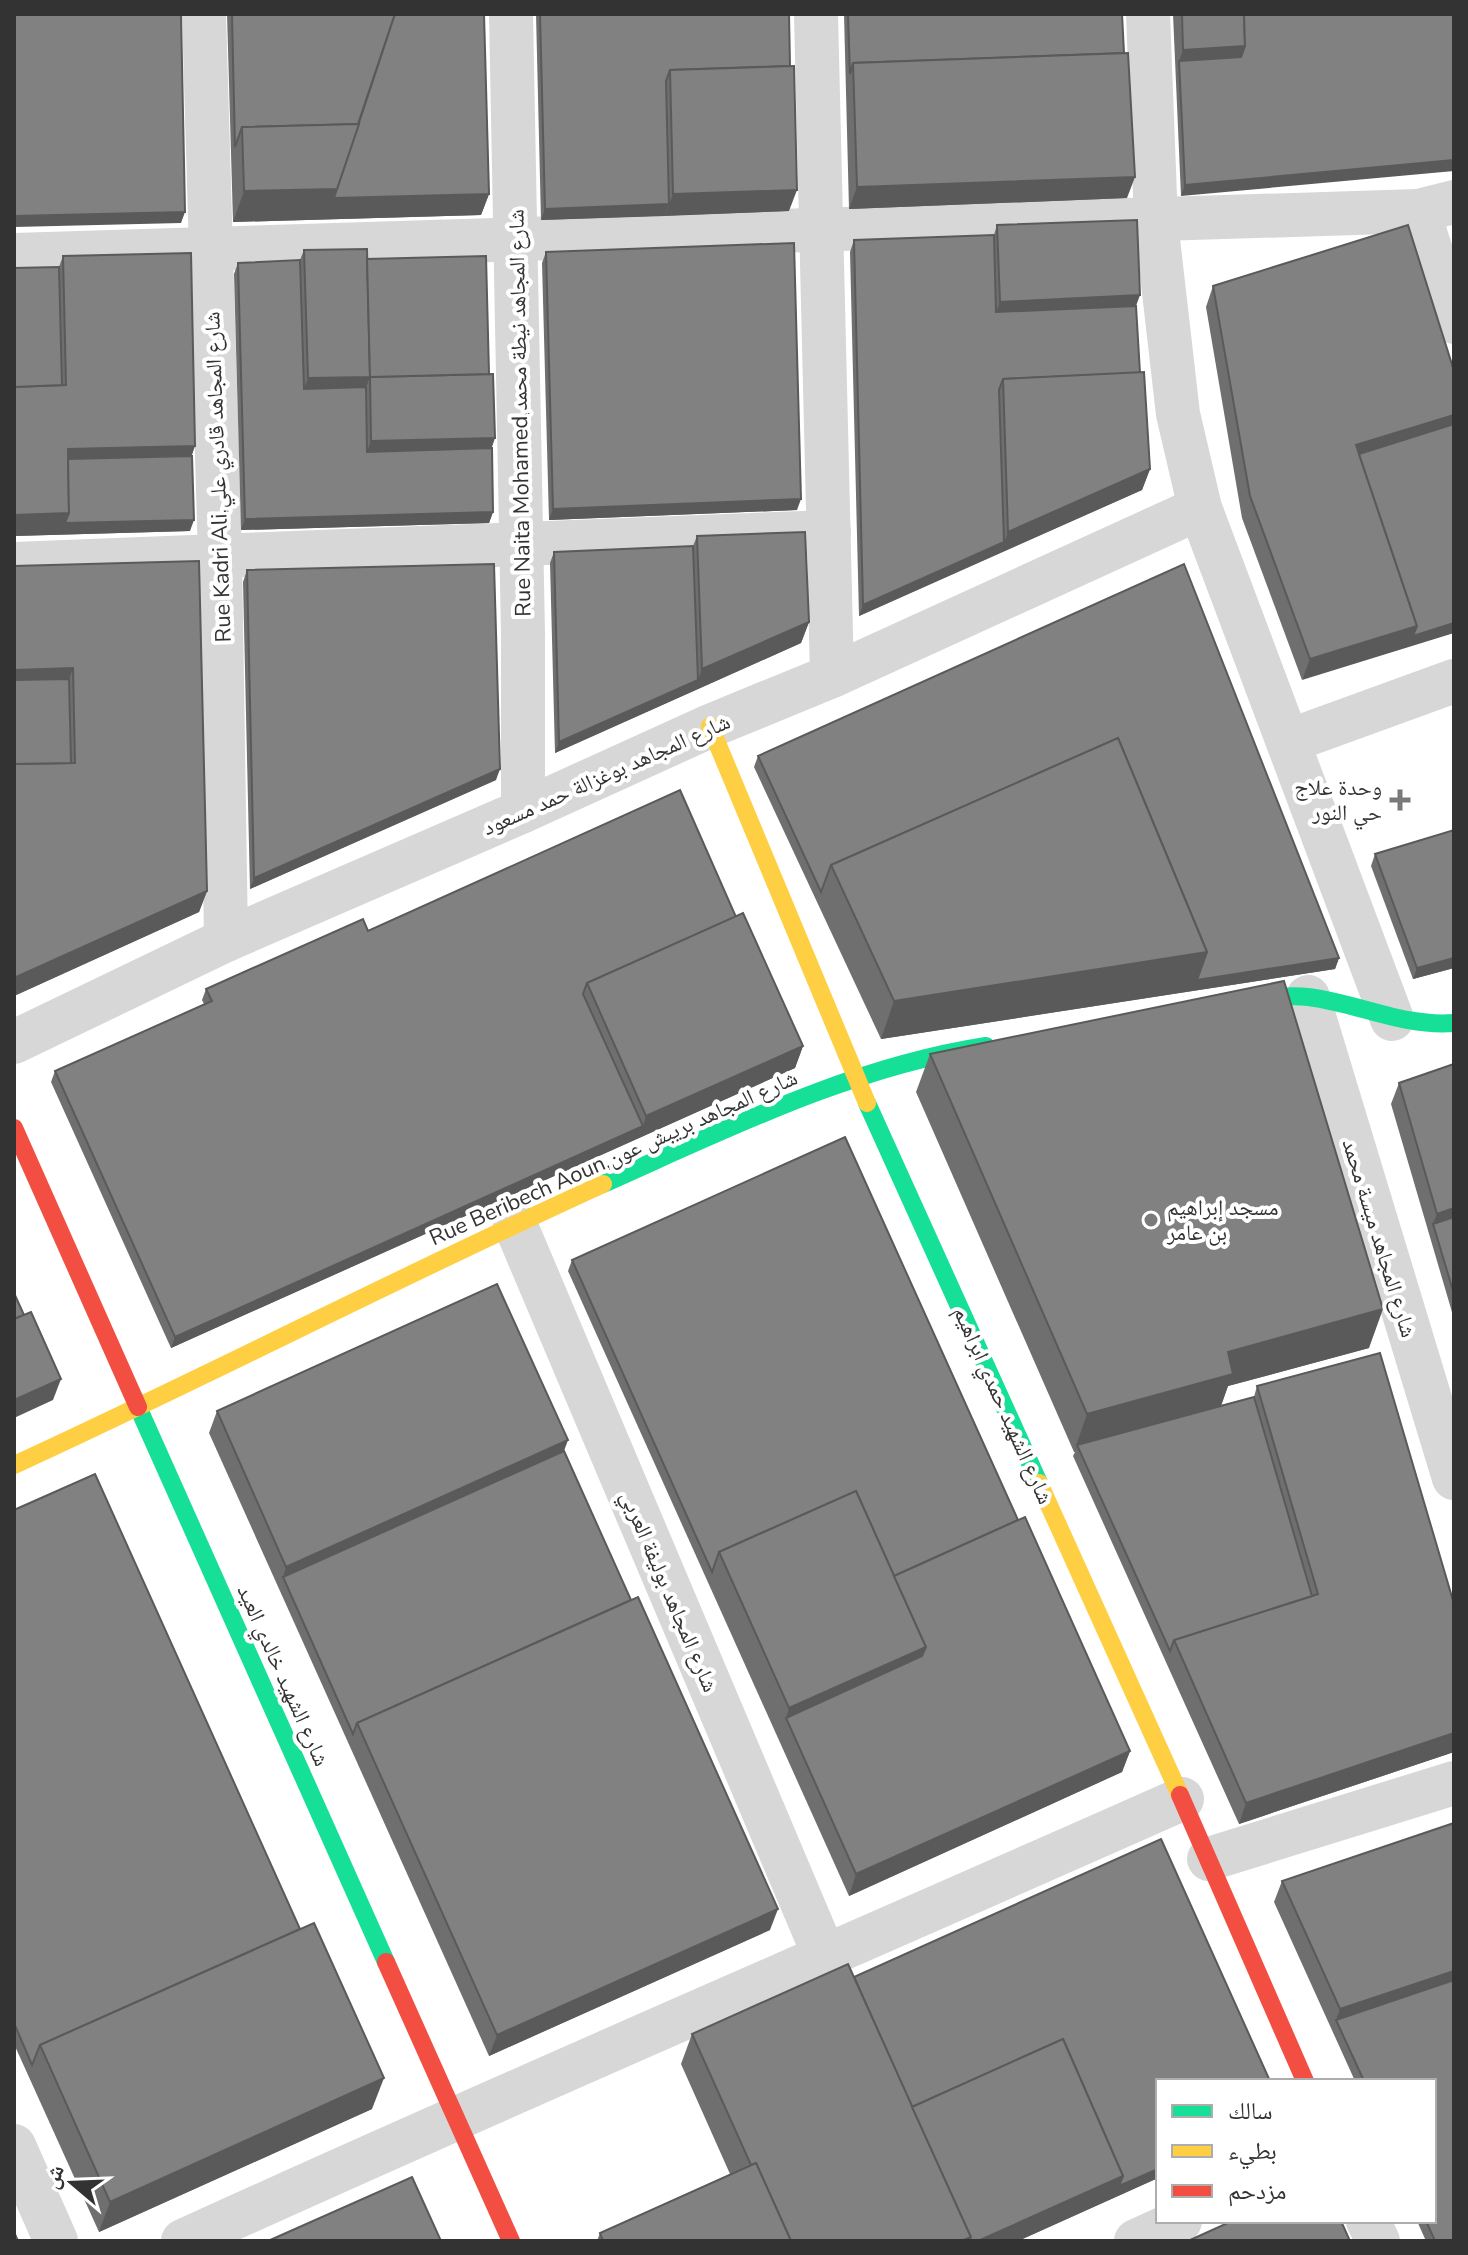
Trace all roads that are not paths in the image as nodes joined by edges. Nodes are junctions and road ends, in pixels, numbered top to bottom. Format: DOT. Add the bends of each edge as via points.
graph roads {
  1 [pos="204,14"];
  2 [pos="511,14"];
  3 [pos="816,14"];
  4 [pos="1148,14"];
  5 [pos="1436,207"];
  6 [pos="1156,222"];
  7 [pos="819,233"];
  8 [pos="516,243"];
  9 [pos="210,250"];
  10 [pos="14,255"];
  11 [pos="1454,322"];
  12 [pos="1200,508"];
  13 [pos="829,532"];
  14 [pos="520,546"];
  15 [pos="220,557"];
  16 [pos="14,564"];
  17 [pos="832,676"];
  18 [pos="1454,681"];
  19 [pos="710,726"];
  20 [pos="1289,741"];
  21 [pos="523,811"];
  22 [pos="226,940"];
  23 [pos="1308,997"];
  24 [pos="1204,1009"];
  25 [pos="1392,1019"];
  26 [pos="1454,1023"];
  27 [pos="14,1042"];
  28 [pos="1008,1042"];
  29 [pos="857,1080"];
  30 [pos="14,1128"];
  31 [pos="515,1224"];
  32 [pos="138,1408"];
  33 [pos="1445,1421"];
  34 [pos="14,1465"];
  35 [pos="1454,1478"];
  36 [pos="1454,1783"];
  37 [pos="1182,1799"];
  38 [pos="1209,1859"];
  39 [pos="825,1957"];
  40 [pos="1304,2079"];
  41 [pos="456,2116"];
  42 [pos="14,2146"];
  43 [pos="1176,2223"];
  44 [pos="1369,2223"];
  45 [pos="56,2241"];
  46 [pos="183,2241"];
  47 [pos="511,2241"];
  48 [pos="1136,2241"];
  49 [pos="1378,2241"];
  1 -- 9 [label="street, Rue Kadri Ali,شارع المجاهد قادري علي"];
  2 -- 8 [label="street, Rue Naita Mohamed,شارع المجاهد نيطة محمد"];
  3 -- 7 [label="street"];
  4 -- 6 [label="street"];
  5 -- 6 [label="street"];
  5 -- 11 [label="street"];
  6 -- 7 [label="street"];
  6 -- 12 [label="street" via="1178,414"];
  7 -- 8 [label="street"];
  7 -- 13 [label="street"];
  8 -- 9 [label="street"];
  8 -- 14 [label="street, Rue Naita Mohamed,شارع المجاهد نيطة محمد"];
  9 -- 10 [label="street"];
  9 -- 15 [label="street, Rue Kadri Ali,شارع المجاهد قادري علي"];
  12 -- 17 [label="street, شارع المجاهد بوغزالة حمد مسعود"];
  12 -- 20 [label="street"];
  13 -- 14 [label="street"];
  13 -- 17 [label="street"];
  14 -- 15 [label="street"];
  14 -- 21 [label="street, Rue Naita Mohamed,شارع المجاهد نيطة محمد"];
  15 -- 16 [label="street"];
  15 -- 22 [label="street, Rue Kadri Ali,شارع المجاهد قادري علي"];
  17 -- 19 [label="street, شارع المجاهد بوغزالة حمد مسعود"];
  18 -- 20 [label="street"];
  19 -- 21 [label="street, شارع المجاهد بوغزالة حمد مسعود"];
  19 -- 29 [label="street, شارع الشهيد حمدي ابراهيم"];
  20 -- 25 [label="street"];
  21 -- 22 [label="street, شارع المجاهد بوغزالة حمد مسعود"];
  22 -- 27 [label="street, شارع المجاهد بوغزالة حمد مسعود"];
  23 -- 24 [label="street"];
  23 -- 25 [label="street"];
  23 -- 33 [label="street, شارع المجاهد ميسة محمد"];
  25 -- 26 [label="street" via="1437,1026"];
  28 -- 29 [label="street, Rue Beribech Aoun,شارع المجاهد بريبش عون" via="935,1054"];
  29 -- 31 [label="street, Rue Beribech Aoun,شارع المجاهد بريبش عون" via="784,1103"];
  29 -- 37 [label="street, شارع الشهيد حمدي ابراهيم"];
  30 -- 32 [label="street, شارع الشهيد خالدي العيد"];
  31 -- 32 [label="street, Rue Beribech Aoun,شارع المجاهد بريبش عون"];
  31 -- 39 [label="street, شارع المجاهد بوليفة العربي"];
  32 -- 34 [label="street, Rue Beribech Aoun,شارع المجاهد بريبش عون"];
  32 -- 41 [label="street, شارع الشهيد خالدي العيد"];
  33 -- 35 [label="street, شارع المجاهد ميسة محمد"];
  36 -- 38 [label="street"];
  37 -- 38 [label="street, شارع الشهيد حمدي ابراهيم"];
  37 -- 39 [label="street"];
  38 -- 40 [label="street, شارع الشهيد حمدي ابراهيم"];
  39 -- 41 [label="street"];
  41 -- 46 [label="street"];
  41 -- 47 [label="street, شارع الشهيد خالدي العيد"];
  42 -- 45 [label="street"];
  43 -- 48 [label="street"];
  44 -- 49 [label="street"];
}
